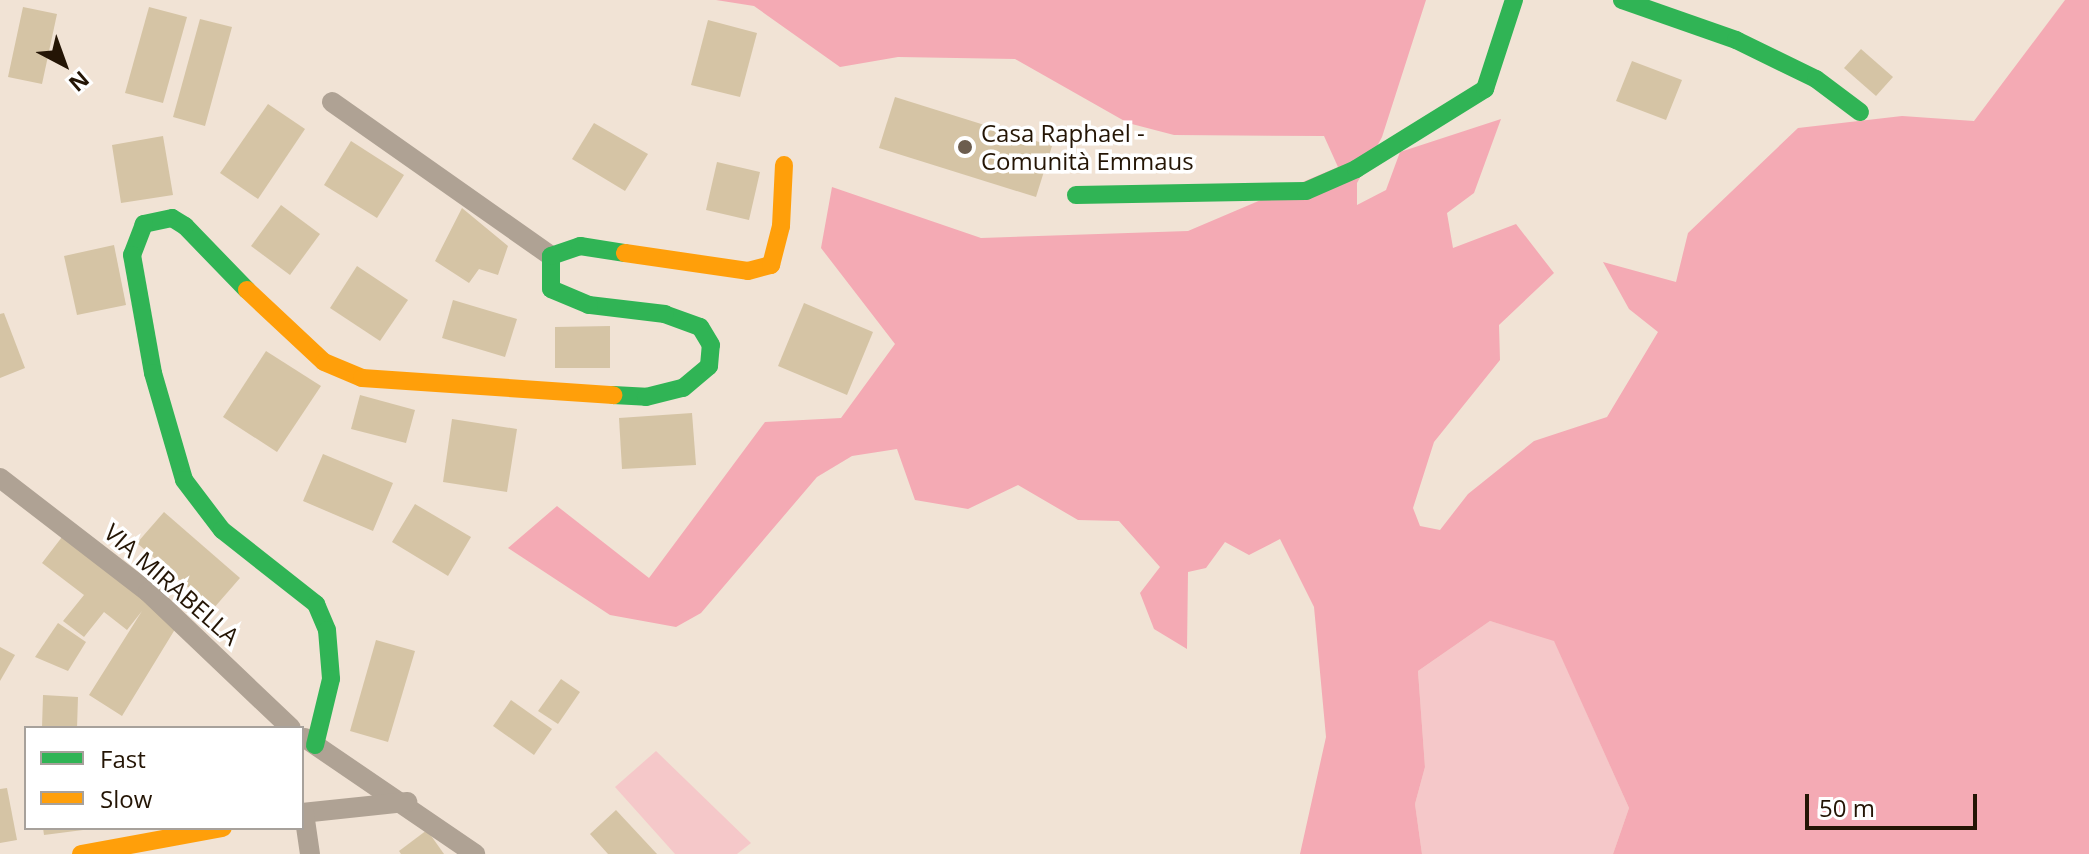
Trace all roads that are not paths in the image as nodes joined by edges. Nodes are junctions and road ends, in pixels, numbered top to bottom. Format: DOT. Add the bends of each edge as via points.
graph roads {
  1 [pos="1514,0"];
  2 [pos="1622,0"];
  3 [pos="332,102"];
  4 [pos="1860,112"];
  5 [pos="784,165"];
  6 [pos="1076,195"];
  7 [pos="551,256"];
  8 [pos="4,490"];
  9 [pos="289,726"];
  10 [pos="309,740"];
  11 [pos="407,802"];
  12 [pos="304,813"];
  13 [pos="304,819"];
  14 [pos="212,830"];
  15 [pos="81,854"];
  16 [pos="310,854"];
  17 [pos="475,854"];
  1 -- 6 [label="street" via="1485,89 1356,169 1306,191"];
  2 -- 4 [label="street" via="1736,40 1816,79"];
  3 -- 7 [label="street"];
  5 -- 7 [label="street" via="781,226 771,265 748,271 580,246"];
  7 -- 10 [label="street" via="551,289 589,305 665,314 700,327 711,345 709,366 683,388 646,397 362,378 324,362 282,327 185,226 157,219 134,238 153,373 184,480 222,530 307,595 327,630 331,679"];
  8 -- 9 [label="street, VIA MIRABELLA" via="148,592"];
  10 -- 11 [label="street"];
  11 -- 12 [label="street"];
  11 -- 17 [label="street"];
  13 -- 16 [label="street"];
  14 -- 15 [label="street"];
}
